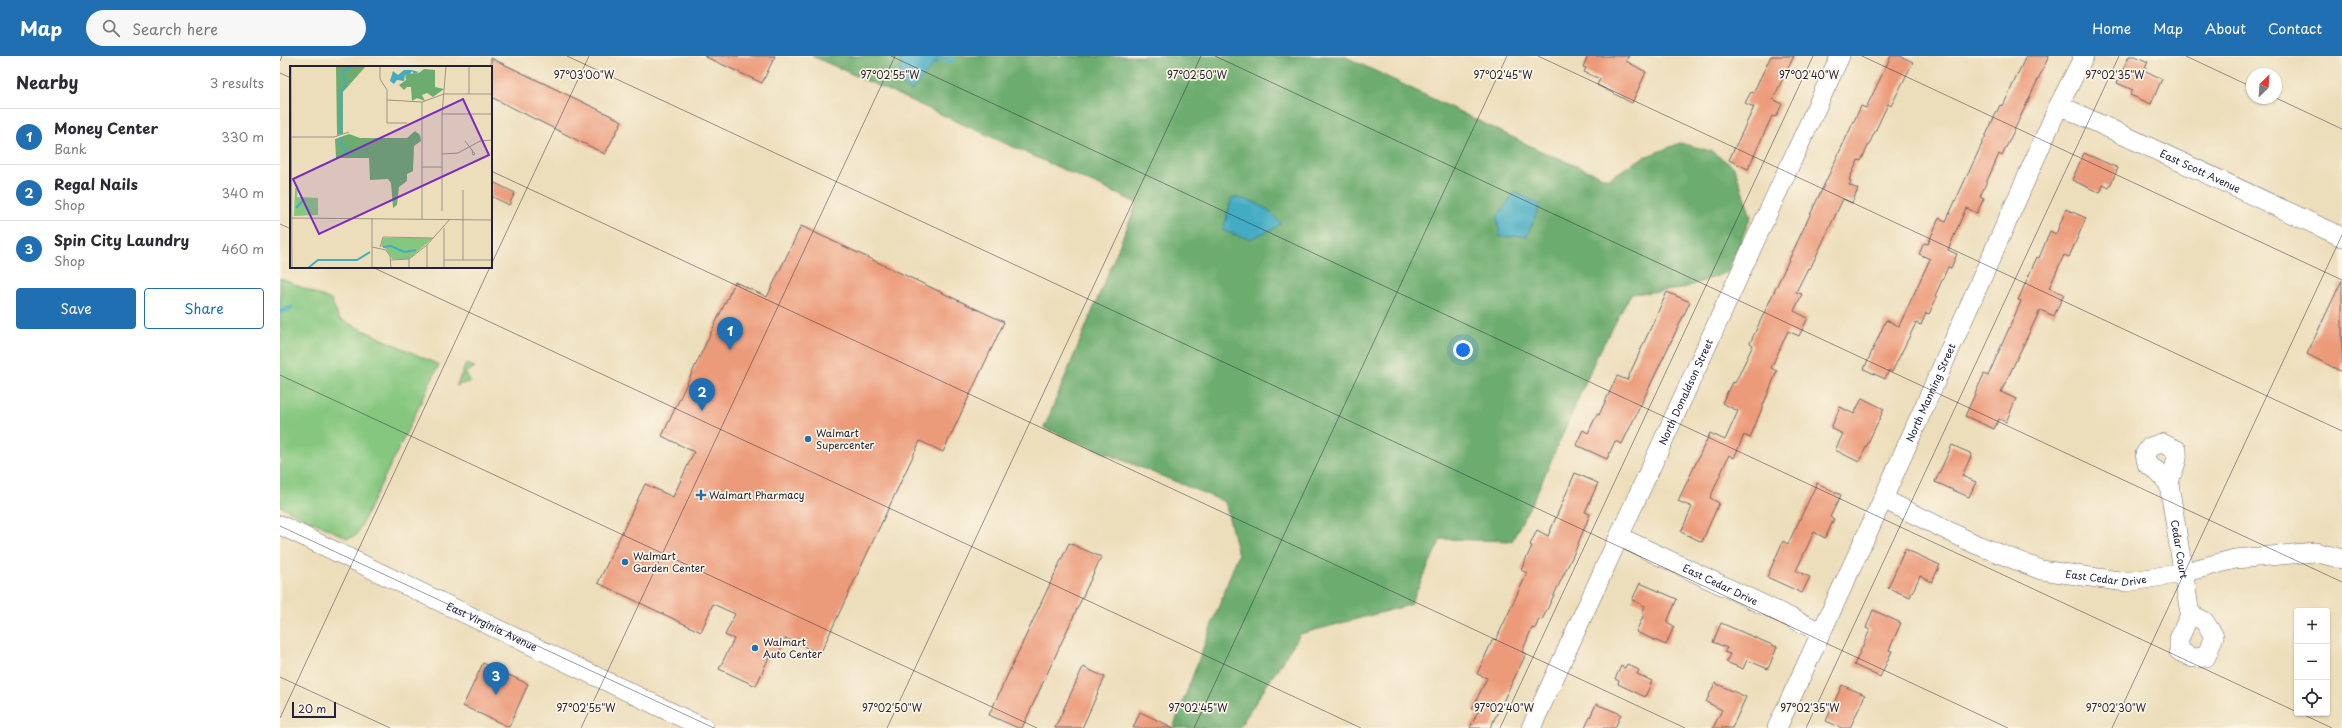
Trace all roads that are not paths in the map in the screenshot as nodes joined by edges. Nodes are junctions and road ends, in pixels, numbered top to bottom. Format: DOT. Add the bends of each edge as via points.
graph roads {
  1 [pos="1840,56"];
  2 [pos="2084,56"];
  3 [pos="2059,104"];
  4 [pos="2342,237"];
  5 [pos="2169,484"];
  6 [pos="1883,499"];
  7 [pos="280,525"];
  8 [pos="1620,537"];
  9 [pos="2342,559"];
  10 [pos="2182,573"];
  11 [pos="2190,614"];
  12 [pos="1821,632"];
  13 [pos="704,728"];
  14 [pos="1531,728"];
  15 [pos="1777,728"];
  1 -- 8 [label="street, North Donaldson Street"];
  2 -- 3 [label="street, North Manning Street"];
  3 -- 4 [label="street, East Scott Avenue"];
  3 -- 6 [label="street, North Manning Street"];
  5 -- 10 [label="street, Cedar Court"];
  6 -- 10 [label="street, East Cedar Drive" via="1974,544 2041,570 2126,582"];
  6 -- 12 [label="street, North Manning Street"];
  7 -- 13 [label="street, East Virginia Avenue"];
  8 -- 12 [label="street, East Cedar Drive"];
  8 -- 14 [label="street, North Donaldson Street"];
  9 -- 10 [label="street, East Cedar Drive" via="2315,552 2235,559"];
  10 -- 11 [label="street, Cedar Court"];
  12 -- 15 [label="street, North Manning Street"];
}
